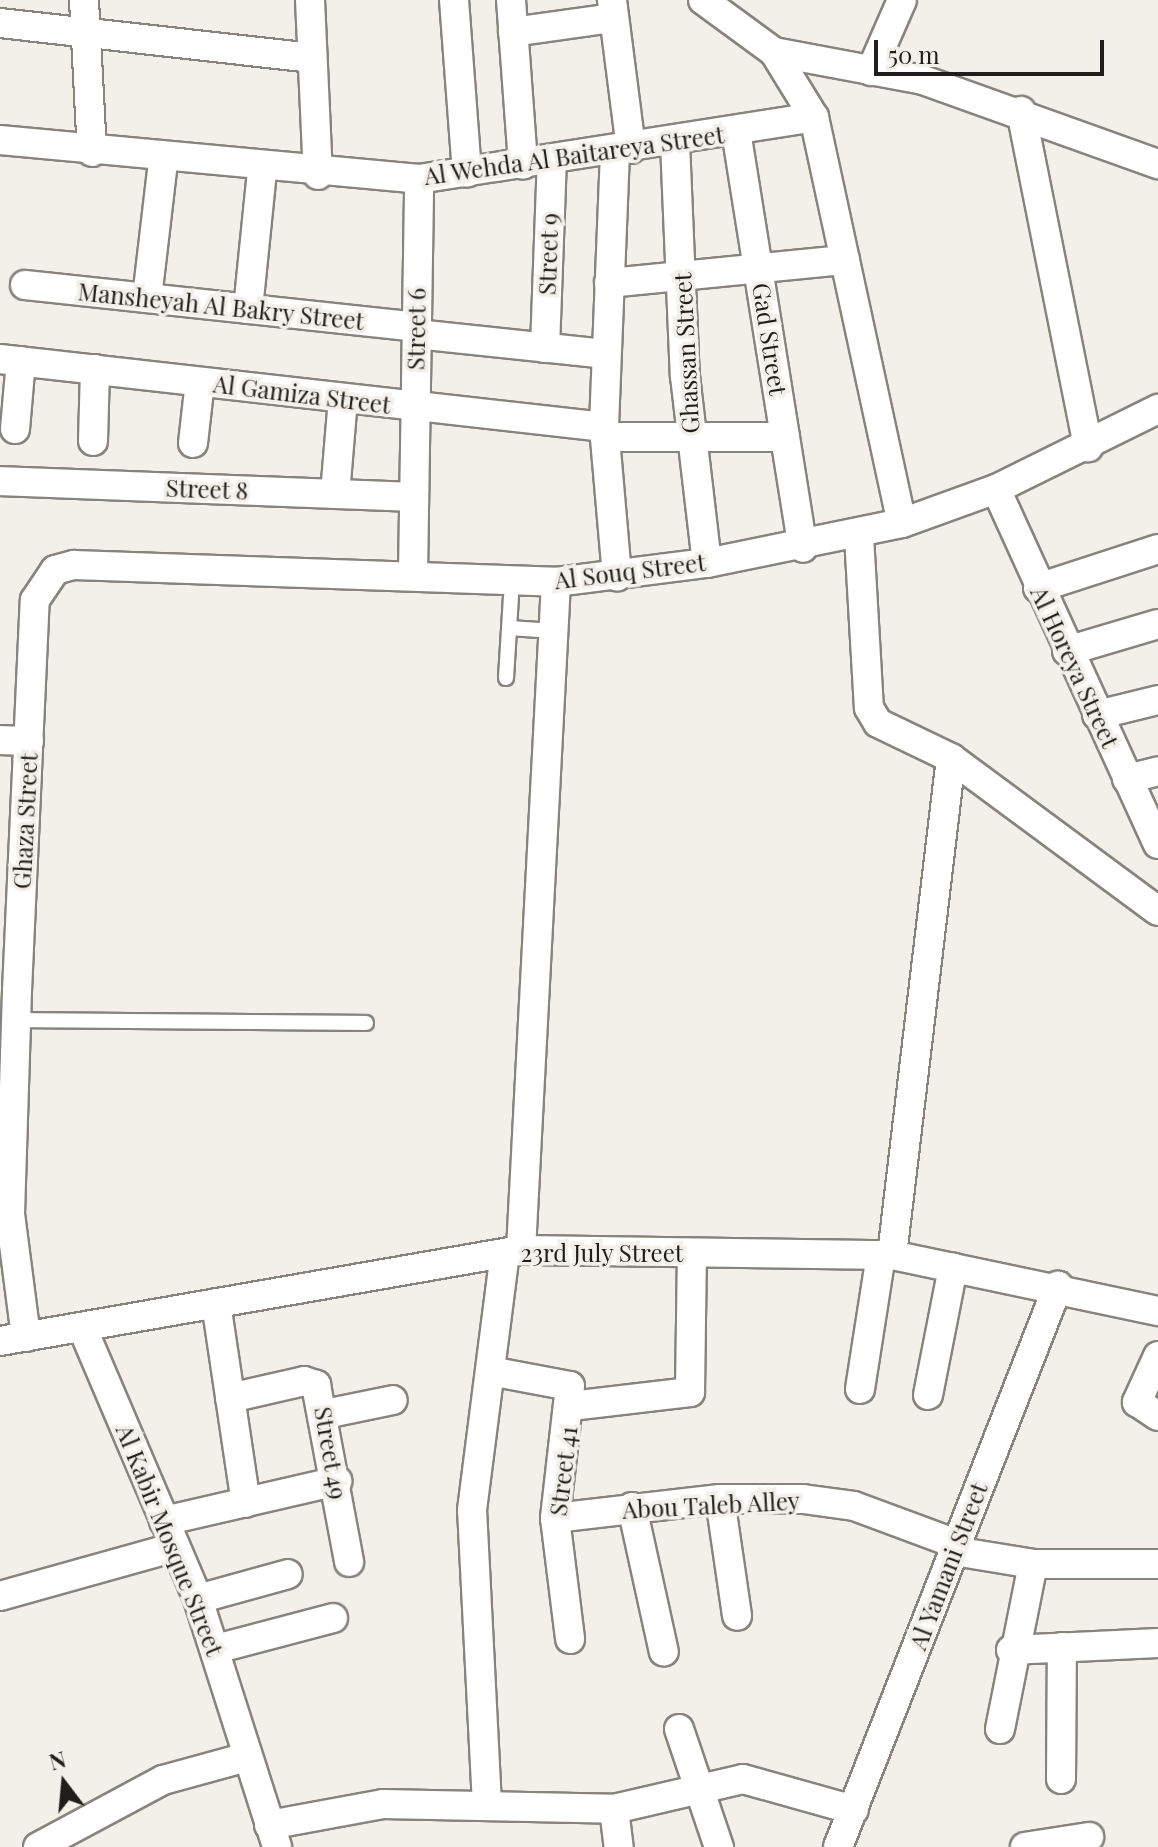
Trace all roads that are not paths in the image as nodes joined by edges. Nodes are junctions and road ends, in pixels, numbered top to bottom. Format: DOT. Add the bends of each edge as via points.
graph roads {
  1 [pos="84,0"];
  2 [pos="310,0"];
  3 [pos="454,0"];
  4 [pos="511,0"];
  5 [pos="703,0"];
  6 [pos="902,0"];
  7 [pos="613,9"];
  8 [pos="742,12"];
  9 [pos="0,23"];
  10 [pos="85,31"];
  11 [pos="513,32"];
  12 [pos="774,52"];
  13 [pos="312,58"];
  14 [pos="871,71"];
  15 [pos="1021,111"];
  16 [pos="814,117"];
  17 [pos="736,131"];
  18 [pos="0,140"];
  19 [pos="675,142"];
  20 [pos="623,151"];
  21 [pos="92,152"];
  22 [pos="163,161"];
  23 [pos="552,161"];
  24 [pos="1158,164"];
  25 [pos="523,165"];
  26 [pos="262,170"];
  27 [pos="467,173"];
  28 [pos="318,175"];
  29 [pos="419,179"];
  30 [pos="845,260"];
  31 [pos="758,269"];
  32 [pos="682,276"];
  33 [pos="609,283"];
  34 [pos="25,285"];
  35 [pos="147,298"];
  36 [pos="248,309"];
  37 [pos="416,330"];
  38 [pos="545,348"];
  39 [pos="605,354"];
  40 [pos="10,360"];
  41 [pos="95,369"];
  42 [pos="200,382"];
  43 [pos="343,399"];
  44 [pos="415,407"];
  45 [pos="1158,409"];
  46 [pos="15,429"];
  47 [pos="604,432"];
  48 [pos="785,437"];
  49 [pos="690,438"];
  50 [pos="93,441"];
  51 [pos="193,443"];
  52 [pos="1088,447"];
  53 [pos="0,481"];
  54 [pos="996,489"];
  55 [pos="335,494"];
  56 [pos="414,497"];
  57 [pos="902,523"];
  58 [pos="859,536"];
  59 [pos="803,548"];
  60 [pos="1158,549"];
  61 [pos="707,563"];
  62 [pos="74,565"];
  63 [pos="413,575"];
  64 [pos="617,576"];
  65 [pos="556,582"];
  66 [pos="1038,588"];
  67 [pos="511,596"];
  68 [pos="1158,624"];
  69 [pos="509,628"];
  70 [pos="554,631"];
  71 [pos="1067,651"];
  72 [pos="506,678"];
  73 [pos="1158,700"];
  74 [pos="1097,715"];
  75 [pos="0,740"];
  76 [pos="29,741"];
  77 [pos="951,758"];
  78 [pos="1158,771"];
  79 [pos="1127,779"];
  80 [pos="1158,844"];
  81 [pos="12,866"];
  82 [pos="1158,911"];
  83 [pos="8,992"];
  84 [pos="16,1020"];
  85 [pos="366,1023"];
  86 [pos="513,1252"];
  87 [pos="692,1253"];
  88 [pos="887,1255"];
  89 [pos="953,1267"];
  90 [pos="1058,1286"];
  91 [pos="216,1303"];
  92 [pos="1158,1311"];
  93 [pos="82,1327"];
  94 [pos="13,1339"];
  95 [pos="1158,1356"];
  96 [pos="490,1371"];
  97 [pos="860,1389"];
  98 [pos="928,1395"];
  99 [pos="230,1398"];
  100 [pos="393,1400"];
  101 [pos="571,1406"];
  102 [pos="325,1414"];
  103 [pos="1158,1416"];
  104 [pos="337,1481"];
  105 [pos="720,1499"];
  106 [pos="246,1503"];
  107 [pos="632,1507"];
  108 [pos="555,1518"];
  109 [pos="170,1534"];
  110 [pos="955,1548"];
  111 [pos="349,1562"];
  112 [pos="1033,1564"];
  113 [pos="1158,1564"];
  114 [pos="288,1574"];
  115 [pos="0,1596"];
  116 [pos="198,1599"];
  117 [pos="737,1616"];
  118 [pos="333,1618"];
  119 [pos="570,1639"];
  120 [pos="1158,1643"];
  121 [pos="1062,1647"];
  122 [pos="216,1649"];
  123 [pos="1011,1650"];
  124 [pos="664,1652"];
  125 [pos="679,1729"];
  126 [pos="1000,1729"];
  127 [pos="247,1757"];
  128 [pos="1061,1779"];
  129 [pos="694,1786"];
  130 [pos="487,1805"];
  131 [pos="614,1809"];
  132 [pos="854,1810"];
  133 [pos="273,1836"];
  134 [pos="1089,1837"];
  135 [pos="38,1847"];
  136 [pos="619,1847"];
  137 [pos="719,1847"];
  138 [pos="838,1847"];
  139 [pos="1025,1847"];
  1 -- 10 [label="street"];
  2 -- 13 [label="street"];
  3 -- 27 [label="street"];
  4 -- 11 [label="street"];
  5 -- 8 [label="street"];
  6 -- 14 [label="street"];
  7 -- 11 [label="street"];
  7 -- 20 [label="street"];
  8 -- 12 [label="street"];
  9 -- 10 [label="street"];
  10 -- 13 [label="street"];
  10 -- 21 [label="street"];
  11 -- 25 [label="street"];
  12 -- 14 [label="street"];
  12 -- 16 [label="street"];
  13 -- 28 [label="street"];
  14 -- 15 [label="street"];
  15 -- 24 [label="street"];
  15 -- 52 [label="street"];
  16 -- 17 [label="street, Al Wehda Al Baitareya Street"];
  16 -- 30 [label="street"];
  17 -- 19 [label="street, Al Wehda Al Baitareya Street"];
  17 -- 31 [label="street, Gad Street"];
  18 -- 21 [label="street, Al Wehda Al Baitareya Street"];
  19 -- 20 [label="street, Al Wehda Al Baitareya Street"];
  19 -- 32 [label="street, Ghassan Street"];
  20 -- 23 [label="street, Al Wehda Al Baitareya Street"];
  20 -- 33 [label="street"];
  21 -- 22 [label="street, Al Wehda Al Baitareya Street"];
  22 -- 26 [label="street, Al Wehda Al Baitareya Street"];
  22 -- 35 [label="street"];
  23 -- 25 [label="street, Al Wehda Al Baitareya Street"];
  23 -- 38 [label="street, Street 9"];
  25 -- 27 [label="street, Al Wehda Al Baitareya Street"];
  26 -- 28 [label="street, Al Wehda Al Baitareya Street"];
  26 -- 36 [label="street"];
  27 -- 29 [label="street, Al Wehda Al Baitareya Street"];
  28 -- 29 [label="street, Al Wehda Al Baitareya Street"];
  29 -- 37 [label="street, Street 6"];
  30 -- 31 [label="street"];
  30 -- 57 [label="street"];
  31 -- 32 [label="street"];
  31 -- 48 [label="street, Gad Street"];
  32 -- 33 [label="street"];
  32 -- 49 [label="street, Ghassan Street"];
  33 -- 39 [label="street"];
  34 -- 35 [label="street, Mansheyah Al Bakry Street"];
  35 -- 36 [label="street, Mansheyah Al Bakry Street"];
  36 -- 37 [label="street, Mansheyah Al Bakry Street"];
  37 -- 38 [label="street, Mansheyah Al Bakry Street"];
  37 -- 44 [label="street, Street 6"];
  38 -- 39 [label="street, Mansheyah Al Bakry Street"];
  39 -- 47 [label="street"];
  40 -- 41 [label="street, Al Gamiza Street"];
  40 -- 46 [label="street"];
  41 -- 42 [label="street, Al Gamiza Street"];
  41 -- 50 [label="street"];
  42 -- 43 [label="street, Al Gamiza Street"];
  42 -- 51 [label="street"];
  43 -- 44 [label="street, Al Gamiza Street"];
  43 -- 55 [label="street"];
  44 -- 47 [label="street, Al Gamiza Street"];
  44 -- 56 [label="street, Street 6"];
  45 -- 52 [label="street, Al Souq Street"];
  47 -- 49 [label="street, Al Gamiza Street"];
  47 -- 64 [label="street"];
  48 -- 49 [label="street, Al Gamiza Street"];
  48 -- 59 [label="street, Gad Street"];
  49 -- 61 [label="street, Ghassan Street"];
  52 -- 54 [label="street, Al Souq Street"];
  53 -- 55 [label="street, Street 8"];
  54 -- 57 [label="street, Al Souq Street"];
  54 -- 66 [label="street, Al Horeya Street"];
  55 -- 56 [label="street, Street 8"];
  56 -- 63 [label="street, Street 6"];
  57 -- 58 [label="street, Al Souq Street"];
  58 -- 59 [label="street, Al Souq Street"];
  58 -- 77 [label="street" via="869,708 892,733"];
  59 -- 61 [label="street, Al Souq Street"];
  60 -- 66 [label="street"];
  61 -- 64 [label="street, Al Souq Street"];
  62 -- 63 [label="street, Al Souq Street"];
  62 -- 76 [label="street, Ghaza Street" via="55,570 35,600"];
  63 -- 65 [label="street, Al Souq Street"];
  64 -- 65 [label="street, Al Souq Street"];
  65 -- 70 [label="street"];
  66 -- 71 [label="street, Al Horeya Street"];
  67 -- 69 [label="lane"];
  68 -- 71 [label="street"];
  69 -- 70 [label="lane"];
  69 -- 72 [label="lane"];
  70 -- 86 [label="street"];
  71 -- 74 [label="street, Al Horeya Street"];
  73 -- 74 [label="street"];
  74 -- 79 [label="street, Al Horeya Street"];
  75 -- 76 [label="street"];
  76 -- 81 [label="street, Ghaza Street"];
  77 -- 82 [label="street"];
  77 -- 88 [label="street"];
  78 -- 79 [label="street"];
  79 -- 80 [label="street, Al Horeya Street"];
  81 -- 83 [label="street, Ghaza Street"];
  83 -- 84 [label="street, Ghaza Street"];
  84 -- 85 [label="lane"];
  84 -- 94 [label="street, Ghaza Street" via="10,1214"];
  86 -- 87 [label="street, 23rd July Street"];
  86 -- 91 [label="street, 23rd July Street"];
  86 -- 96 [label="street"];
  87 -- 88 [label="street, 23rd July Street"];
  87 -- 101 [label="street" via="690,1392"];
  88 -- 89 [label="street, 23rd July Street"];
  88 -- 97 [label="street"];
  89 -- 90 [label="street, 23rd July Street"];
  89 -- 98 [label="street"];
  90 -- 92 [label="street, 23rd July Street"];
  90 -- 110 [label="street, Al Yamani Street"];
  91 -- 93 [label="street, 23rd July Street"];
  91 -- 99 [label="street"];
  93 -- 94 [label="street, 23rd July Street"];
  93 -- 109 [label="street, Al Kabir Mosque Street"];
  95 -- 103 [label="street" via="1137,1402"];
  96 -- 101 [label="street, Street 41" via="568,1382"];
  96 -- 130 [label="street" via="471,1552"];
  99 -- 102 [label="street, Street 49" via="310,1382"];
  99 -- 106 [label="street"];
  100 -- 102 [label="street"];
  101 -- 108 [label="street, Street 41"];
  102 -- 104 [label="street, Street 49"];
  104 -- 106 [label="street"];
  104 -- 111 [label="street, Street 49"];
  105 -- 107 [label="street, Abou Taleb Alley"];
  105 -- 110 [label="street, Abou Taleb Alley" via="854,1506"];
  105 -- 117 [label="street"];
  106 -- 109 [label="street"];
  107 -- 108 [label="street, Abou Taleb Alley"];
  107 -- 124 [label="street"];
  108 -- 119 [label="street, Street 41"];
  109 -- 115 [label="street"];
  109 -- 116 [label="street, Al Kabir Mosque Street"];
  110 -- 112 [label="street, Abou Taleb Alley"];
  110 -- 132 [label="street, Al Yamani Street"];
  112 -- 113 [label="street, Abou Taleb Alley"];
  112 -- 123 [label="street"];
  114 -- 116 [label="street"];
  116 -- 122 [label="street, Al Kabir Mosque Street"];
  118 -- 122 [label="street"];
  120 -- 121 [label="street"];
  121 -- 123 [label="street"];
  121 -- 128 [label="street"];
  122 -- 127 [label="street, Al Kabir Mosque Street"];
  123 -- 126 [label="street"];
  125 -- 129 [label="street"];
  127 -- 133 [label="street, Al Kabir Mosque Street"];
  127 -- 135 [label="street" via="163,1780"];
  129 -- 131 [label="street"];
  129 -- 132 [label="street" via="743,1779"];
  129 -- 137 [label="street"];
  130 -- 131 [label="street"];
  130 -- 133 [label="street" via="383,1804"];
  131 -- 136 [label="street"];
  132 -- 138 [label="street, Al Yamani Street"];
  134 -- 139 [label="street"];
}
